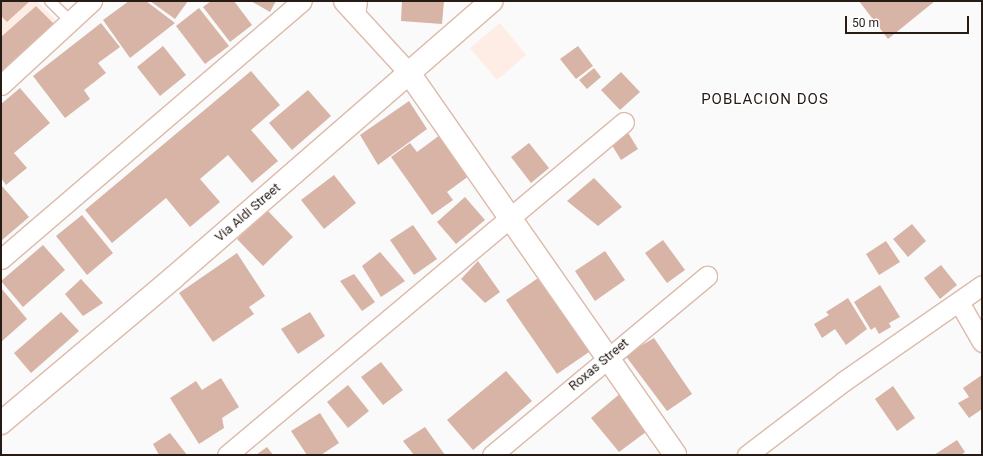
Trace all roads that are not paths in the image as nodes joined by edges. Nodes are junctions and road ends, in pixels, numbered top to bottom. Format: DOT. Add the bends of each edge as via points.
graph roads {
  1 [pos="50,1"];
  2 [pos="92,1"];
  3 [pos="302,1"];
  4 [pos="343,1"];
  5 [pos="492,1"];
  6 [pos="361,9"];
  7 [pos="70,21"];
  8 [pos="409,73"];
  9 [pos="1,85"];
  10 [pos="624,122"];
  11 [pos="509,217"];
  12 [pos="1,259"];
  13 [pos="707,276"];
  14 [pos="982,285"];
  15 [pos="959,302"];
  16 [pos="982,342"];
  17 [pos="607,357"];
  18 [pos="1,423"];
  19 [pos="227,455"];
  20 [pos="492,455"];
  21 [pos="675,455"];
  22 [pos="748,455"];
  1 -- 7 [label="lane"];
  2 -- 7 [label="street"];
  3 -- 12 [label="street"];
  4 -- 6 [label="street"];
  5 -- 8 [label="street, Via Aldi Street"];
  6 -- 8 [label="street"];
  7 -- 9 [label="street"];
  8 -- 11 [label="street"];
  8 -- 18 [label="street, Via Aldi Street"];
  10 -- 11 [label="street"];
  11 -- 17 [label="street"];
  11 -- 19 [label="street"];
  13 -- 17 [label="street, Roxas Street"];
  14 -- 15 [label="street"];
  15 -- 16 [label="street"];
  15 -- 22 [label="street" via="844,381"];
  17 -- 20 [label="street, Roxas Street"];
  17 -- 21 [label="street"];
}
